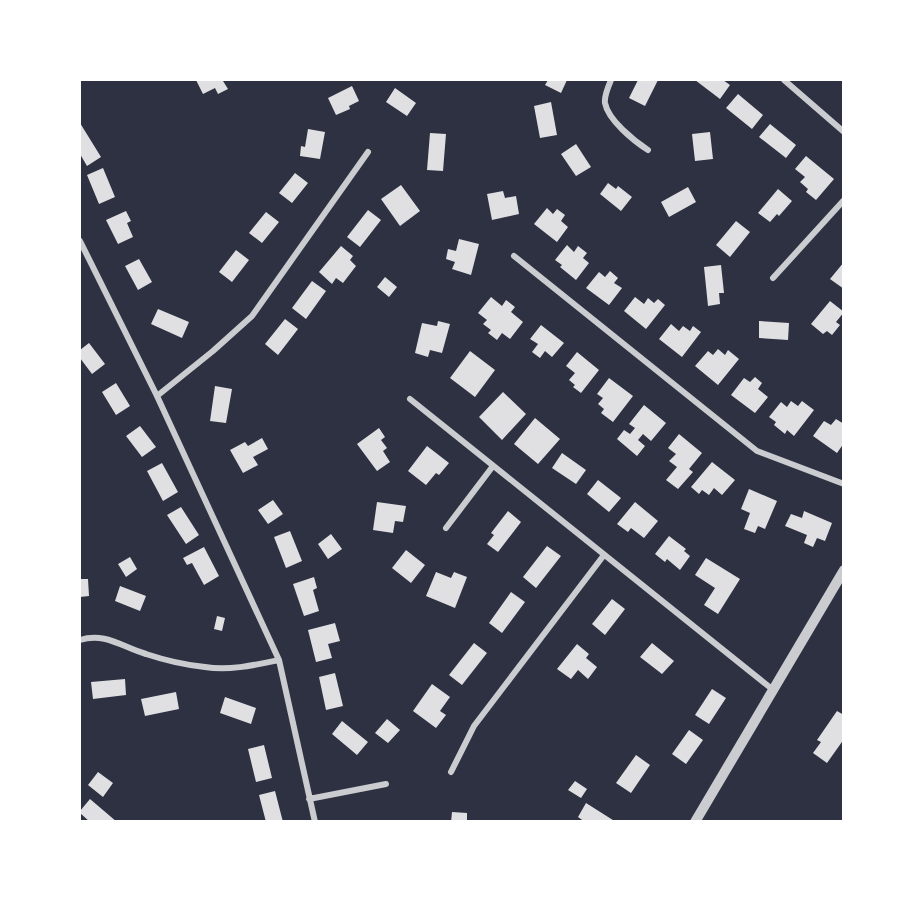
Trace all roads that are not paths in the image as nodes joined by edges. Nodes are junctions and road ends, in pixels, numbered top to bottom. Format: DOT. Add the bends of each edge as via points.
graph roads {
  1 [pos="611,80"];
  2 [pos="784,80"];
  3 [pos="843,132"];
  4 [pos="648,150"];
  5 [pos="368,152"];
  6 [pos="843,200"];
  7 [pos="80,241"];
  8 [pos="514,256"];
  9 [pos="773,278"];
  10 [pos="157,396"];
  11 [pos="410,399"];
  12 [pos="493,466"];
  13 [pos="843,484"];
  14 [pos="446,528"];
  15 [pos="604,555"];
  16 [pos="843,570"];
  17 [pos="80,640"];
  18 [pos="279,660"];
  19 [pos="771,689"];
  20 [pos="451,772"];
  21 [pos="386,784"];
  22 [pos="309,799"];
  23 [pos="315,822"];
  24 [pos="694,822"];
  1 -- 4 [label="street" via="605,104 633,140"];
  2 -- 3 [label="street"];
  5 -- 10 [label="street" via="252,316"];
  6 -- 9 [label="street"];
  7 -- 10 [label="street"];
  8 -- 13 [label="street" via="757,451"];
  10 -- 18 [label="street"];
  11 -- 12 [label="street"];
  12 -- 14 [label="street"];
  12 -- 15 [label="street"];
  15 -- 19 [label="street"];
  15 -- 20 [label="street" via="474,726"];
  16 -- 19 [label="street"];
  17 -- 18 [label="street" via="91,636 112,640 144,654 206,668 243,668"];
  18 -- 22 [label="street"];
  19 -- 24 [label="street"];
  21 -- 22 [label="street"];
  22 -- 23 [label="street"];
}
